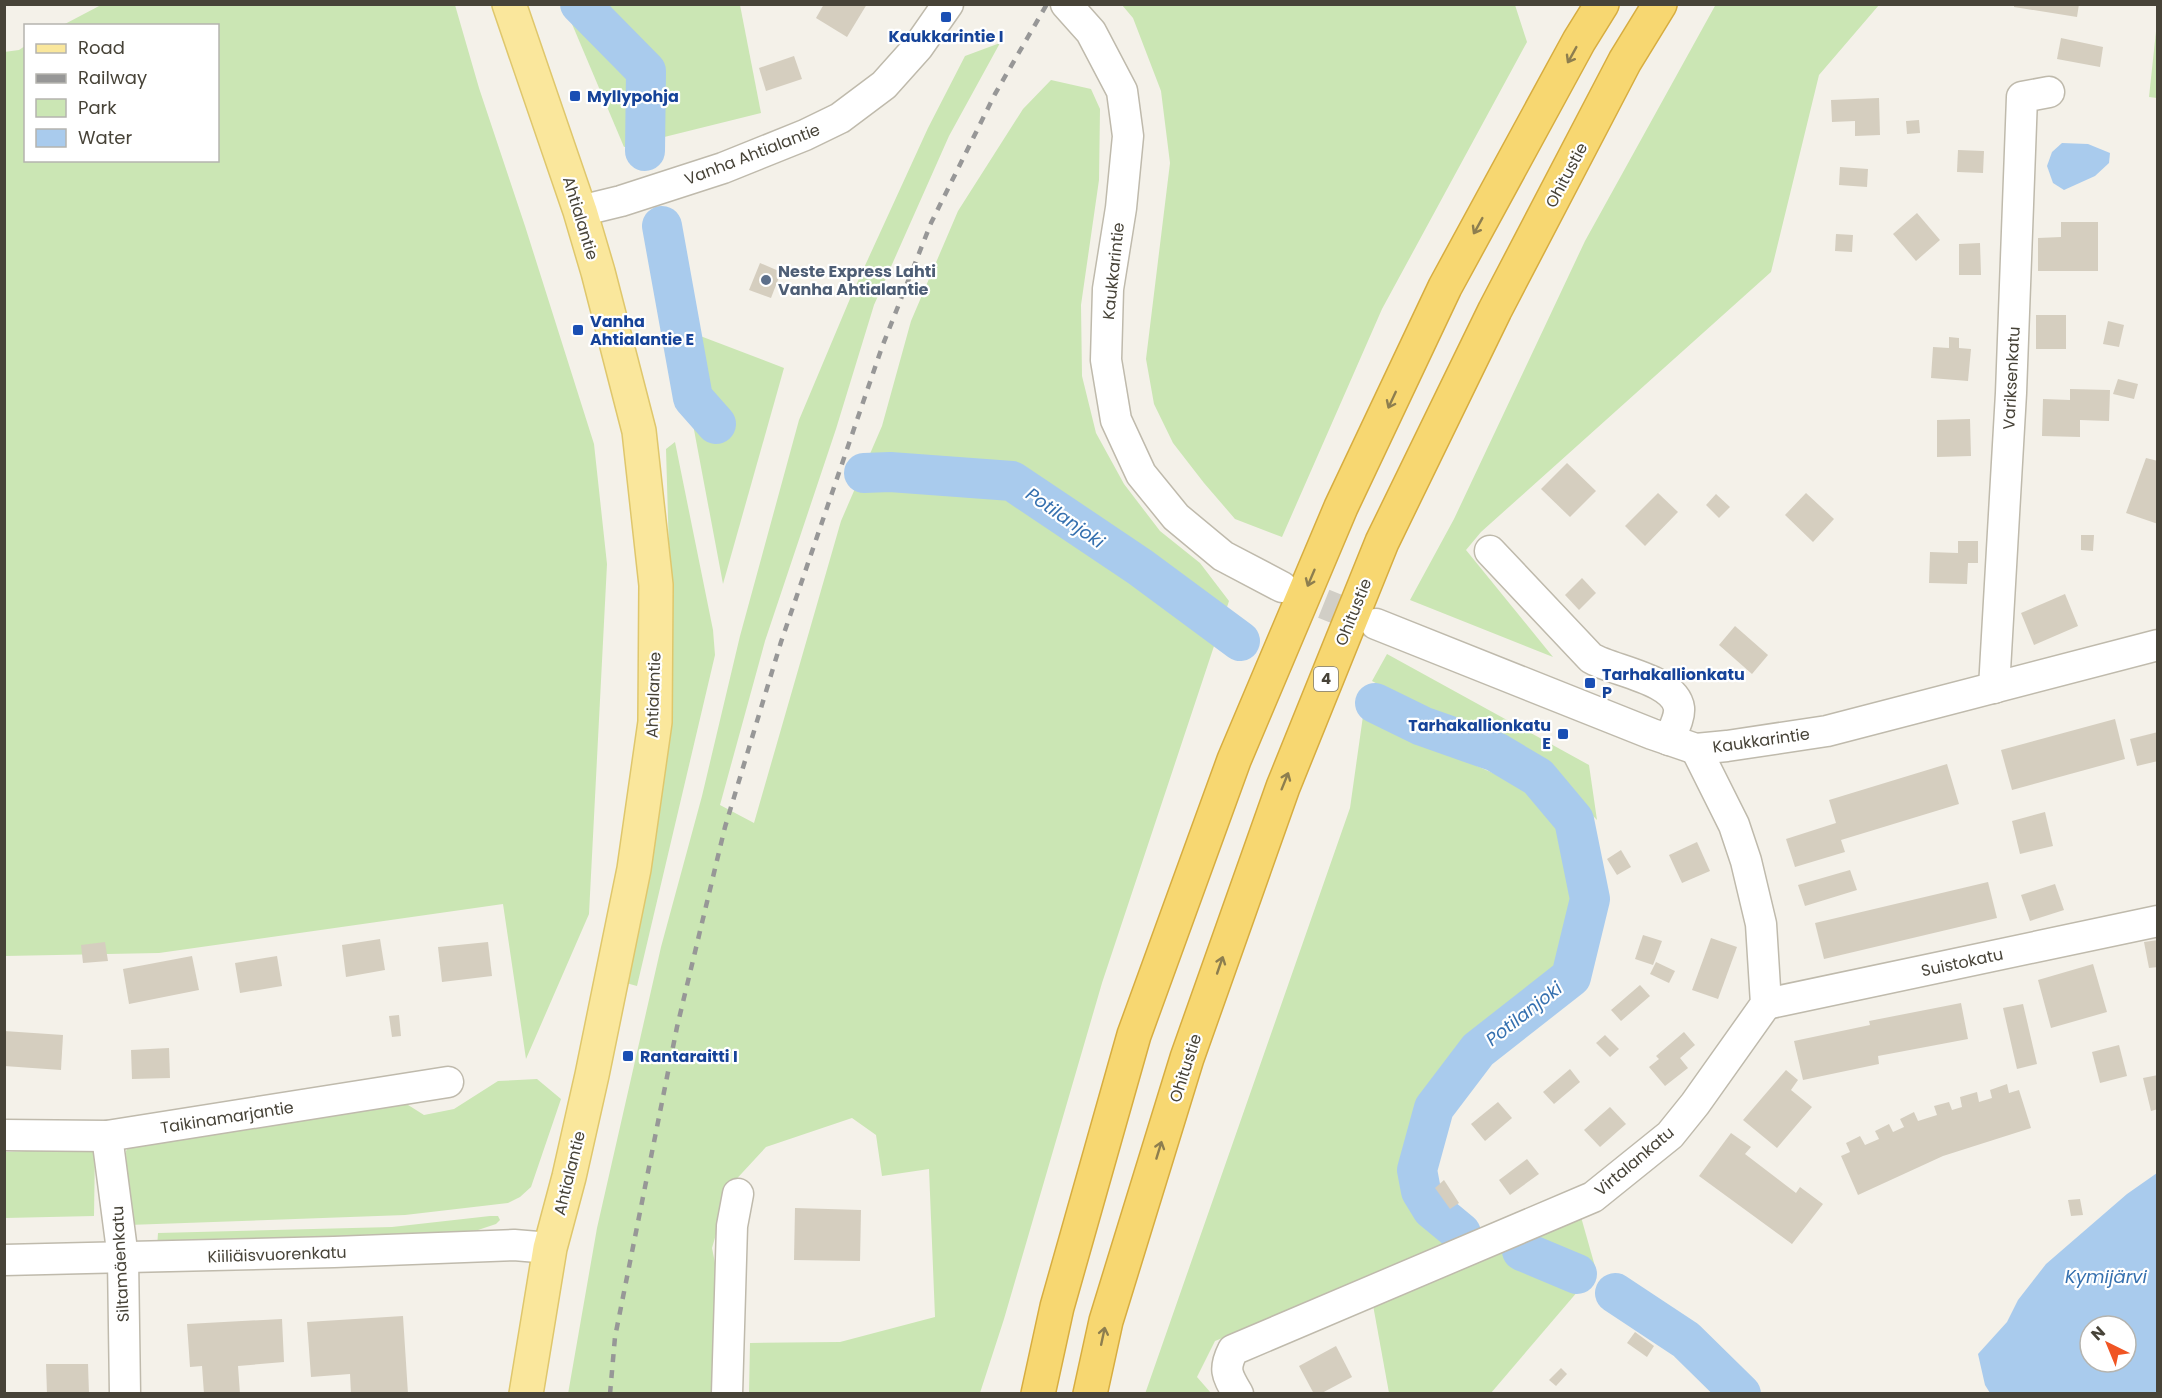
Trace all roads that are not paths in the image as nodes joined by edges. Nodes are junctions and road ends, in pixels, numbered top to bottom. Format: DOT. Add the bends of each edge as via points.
graph roads {
  1 [pos="509,4"];
  2 [pos="948,4"];
  3 [pos="1066,4"];
  4 [pos="1602,4"];
  5 [pos="1660,4"];
  6 [pos="2049,92"];
  7 [pos="580,211"];
  8 [pos="1490,551"];
  9 [pos="1282,587"];
  10 [pos="1376,624"];
  11 [pos="2157,645"];
  12 [pos="1994,688"];
  13 [pos="1682,744"];
  14 [pos="2157,921"];
  15 [pos="1766,1004"];
  16 [pos="448,1082"];
  17 [pos="4,1135"];
  18 [pos="107,1136"];
  19 [pos="738,1194"];
  20 [pos="550,1248"];
  21 [pos="123,1258"];
  22 [pos="4,1260"];
  23 [pos="1233,1385"];
  24 [pos="125,1394"];
  25 [pos="526,1394"];
  26 [pos="727,1394"];
  27 [pos="1038,1394"];
  28 [pos="1090,1394"];
  1 -- 7 [label="main road, Ahtialantie"];
  2 -- 7 [label="street, Vanha Ahtialantie" via="918,47 884,85 840,118 723,168"];
  3 -- 9 [label="street, Kaukkarintie" via="1091,32 1122,92 1128,136 1108,289 1106,360 1116,420 1141,474 1176,517 1223,556"];
  4 -- 27 [label="highway, one-way" via="1445,286 1341,507 1234,760 1134,1035 1057,1307"];
  28 -- 5 [label="highway, Ohitustie / 4, one-way" via="1106,1321 1187,1058 1283,787 1382,542 1495,310 1625,61"];
  6 -- 12 [label="street, Variksenkatu" via="2022,97 2011,393"];
  7 -- 20 [label="main road, Ahtialantie" via="639,431 656,585 655,722 634,869 592,1075"];
  8 -- 13 [label="street" via="1591,658 1646,678 1676,698"];
  10 -- 13 [label="street, Kaukkarintie"];
  11 -- 12 [label="street, Kaukkarintie"];
  12 -- 13 [label="street, Kaukkarintie" via="1827,731 1727,746"];
  13 -- 15 [label="street" via="1734,825 1746,861 1761,924"];
  14 -- 15 [label="street, Suistokatu"];
  15 -- 23 [label="street, Virtalankatu" via="1670,1135 1593,1197 1233,1350 1227,1364"];
  16 -- 18 [label="street, Taikinamarjantie"];
  17 -- 18 [label="street, Taikinamarjantie"];
  18 -- 21 [label="street, Siltamäenkatu"];
  19 -- 26 [label="street" via="732,1226"];
  20 -- 21 [label="street, Kiiliäisvuorenkatu" via="514,1245"];
  20 -- 25 [label="main road, Ahtialantie"];
  21 -- 22 [label="street, Kiiliäisvuorenkatu"];
  21 -- 24 [label="street, Siltamäenkatu"];
}
